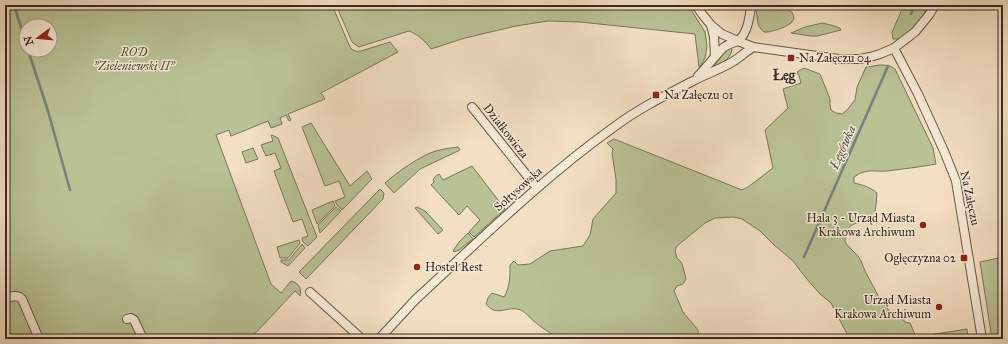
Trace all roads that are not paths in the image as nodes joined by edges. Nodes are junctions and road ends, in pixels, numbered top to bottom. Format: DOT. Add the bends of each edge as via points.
graph roads {
  1 [pos="696,5"];
  2 [pos="751,5"];
  3 [pos="935,5"];
  4 [pos="711,25"];
  5 [pos="738,41"];
  6 [pos="753,47"];
  7 [pos="894,48"];
  8 [pos="715,56"];
  9 [pos="693,81"];
  10 [pos="472,107"];
  11 [pos="537,188"];
  12 [pos="310,292"];
  13 [pos="5,299"];
  14 [pos="127,319"];
  15 [pos="39,339"];
  16 [pos="143,339"];
  17 [pos="362,339"];
  18 [pos="379,339"];
  19 [pos="982,339"];
  1 -- 4 [label="street"];
  2 -- 5 [label="street" via="747,25"];
  3 -- 7 [label="street" via="915,32"];
  4 -- 5 [label="street" via="722,34"];
  4 -- 8 [label="street"];
  5 -- 6 [label="street"];
  5 -- 8 [label="street, Sołtysowska" via="726,45"];
  6 -- 7 [label="street" via="839,59 870,57"];
  6 -- 9 [label="street, Sołtysowska" via="734,61"];
  7 -- 19 [label="street, Na Załęczu" via="948,158 956,181"];
  8 -- 9 [label="street, Sołtysowska" via="708,67"];
  9 -- 11 [label="street, Sołtysowska" via="615,126"];
  10 -- 11 [label="street, Działkowicza"];
  11 -- 18 [label="street, Sołtysowska" via="416,299"];
  12 -- 17 [label="street"];
  13 -- 15 [label="street" via="15,296 22,299"];
  14 -- 16 [label="street" via="134,320"];
}
